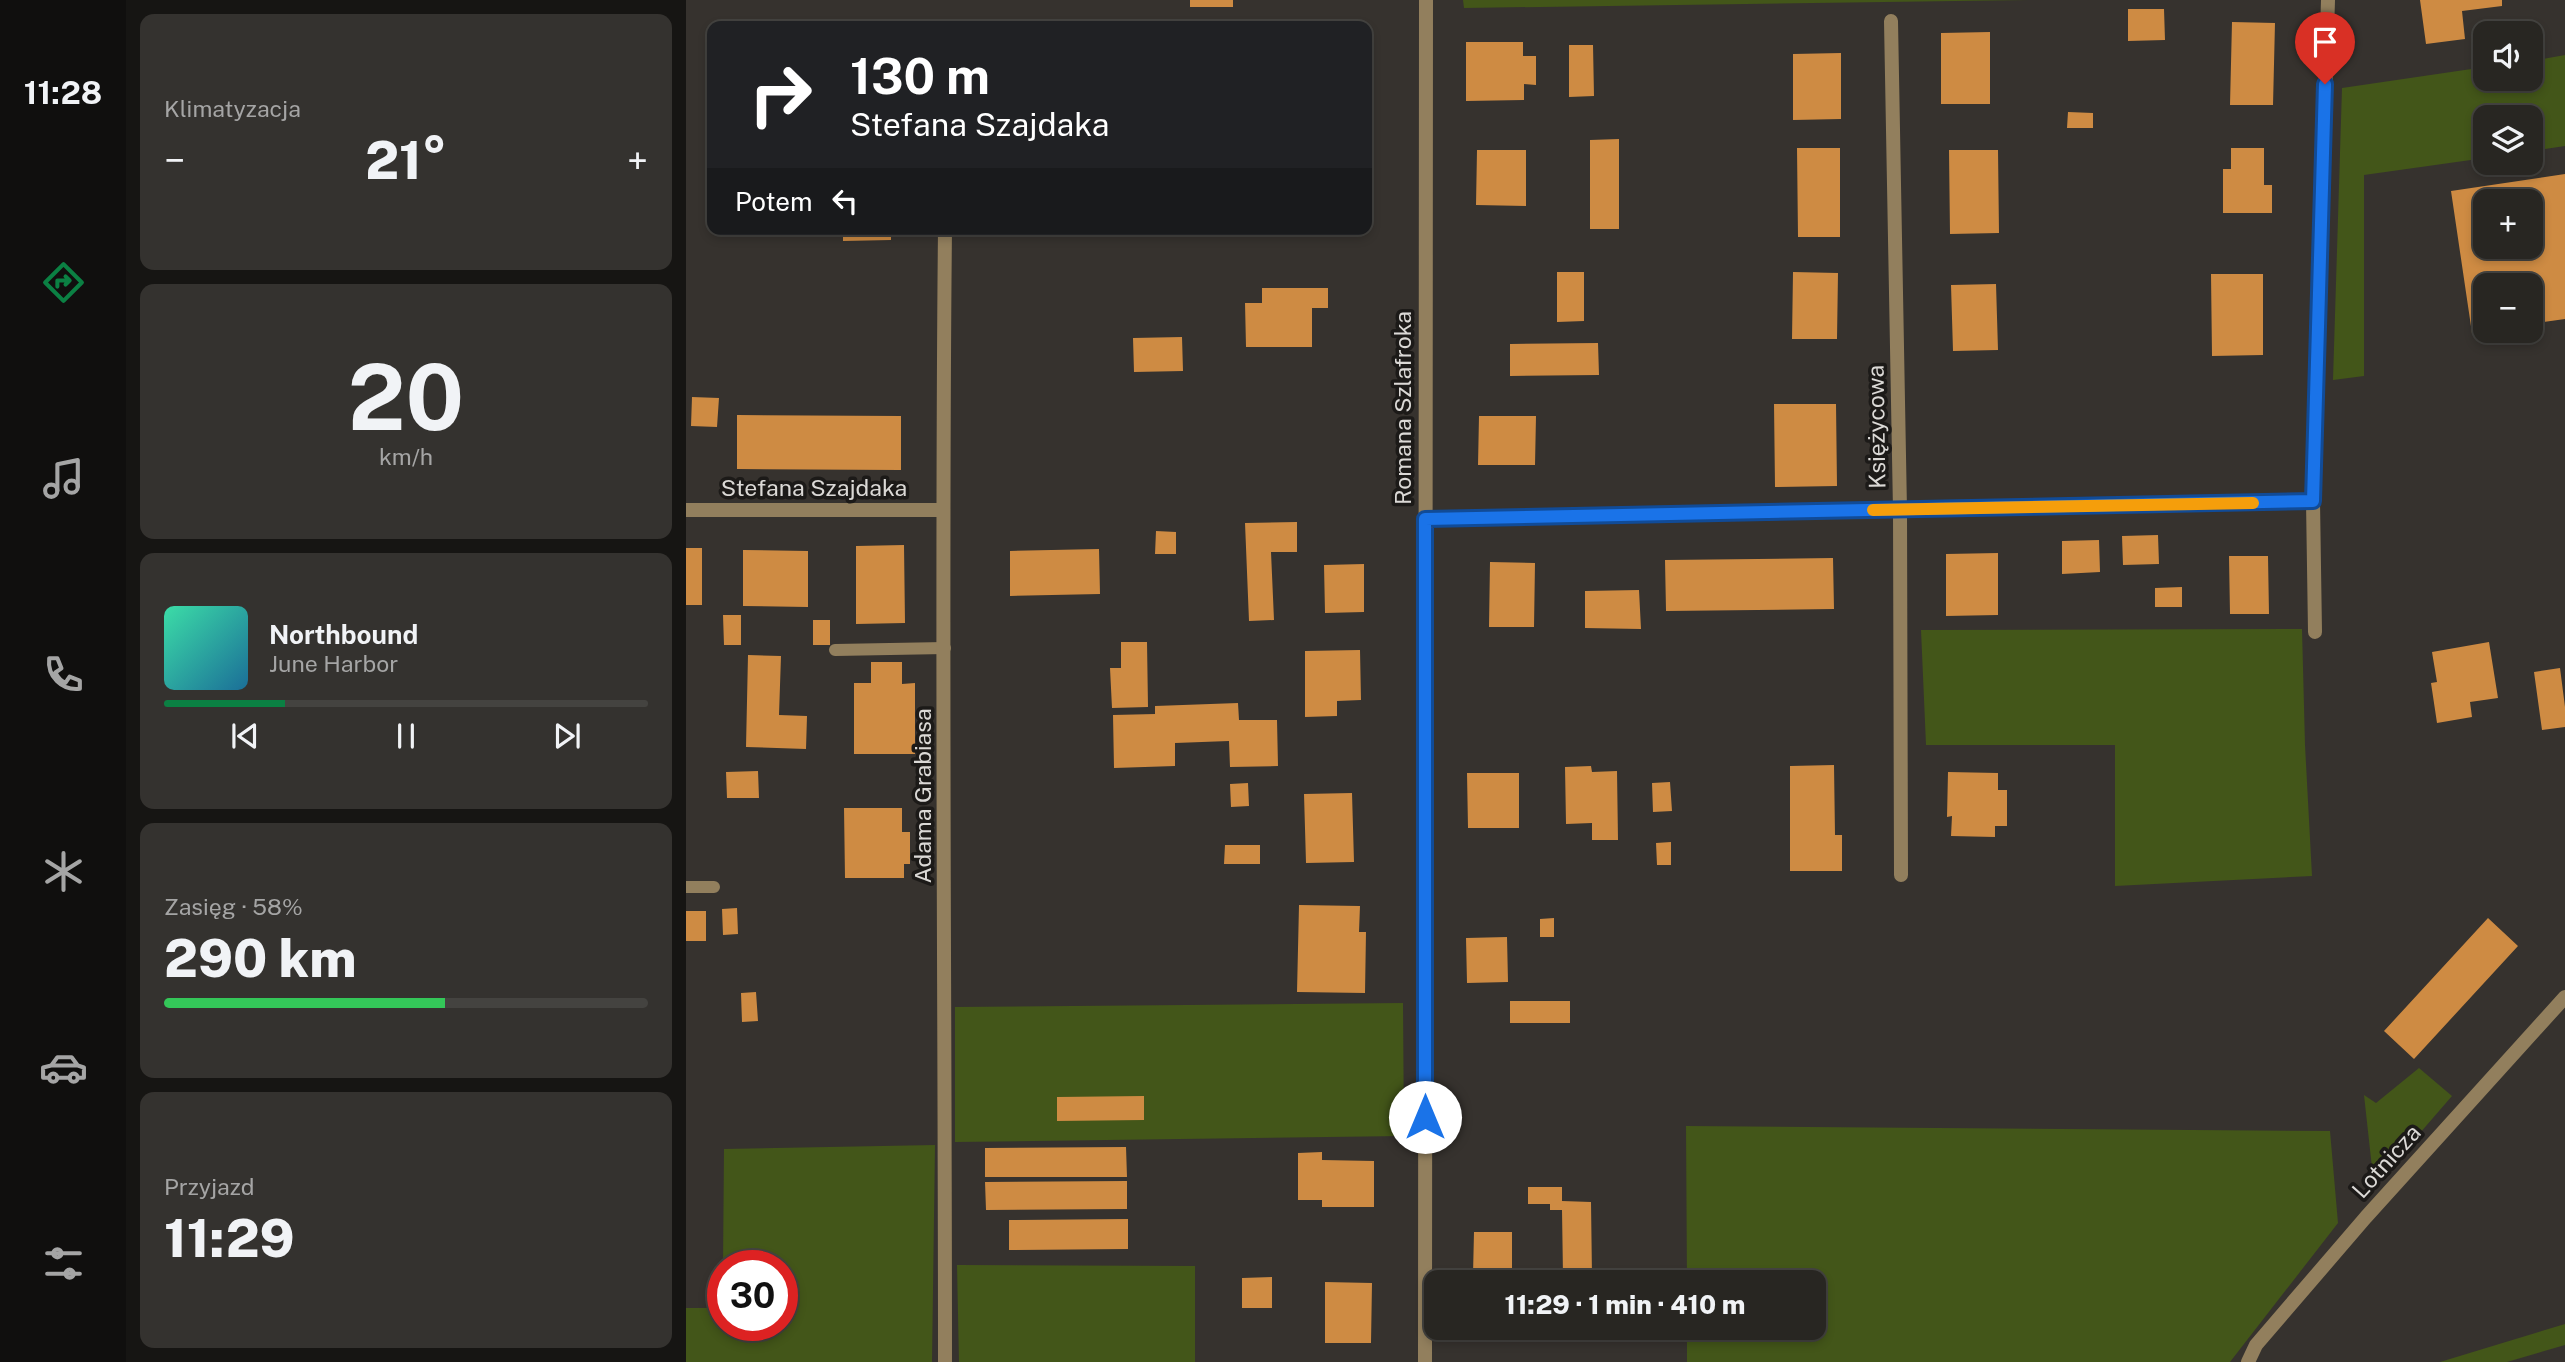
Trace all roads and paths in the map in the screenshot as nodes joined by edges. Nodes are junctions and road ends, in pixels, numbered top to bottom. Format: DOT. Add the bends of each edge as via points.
graph roads {
  1 [pos="1426,0"];
  2 [pos="2328,0"];
  3 [pos="1891,21"];
  4 [pos="946,235"];
  5 [pos="2313,501"];
  6 [pos="686,510"];
  7 [pos="943,510"];
  8 [pos="1900,510"];
  9 [pos="1425,519"];
  10 [pos="2315,632"];
  11 [pos="945,648"];
  12 [pos="835,650"];
  13 [pos="1901,875"];
  14 [pos="686,887"];
  15 [pos="714,887"];
  16 [pos="2565,997"];
  17 [pos="945,1362"];
  18 [pos="1425,1362"];
  19 [pos="2249,1362"];
  1 -- 9 [label="street, Romana Szlafroka"];
  2 -- 5 [label="street"];
  3 -- 8 [label="street, Księżycowa"];
  4 -- 7 [label="street, Adama Grabiasa"];
  5 -- 8 [label="street"];
  5 -- 10 [label="street"];
  6 -- 7 [label="street, Stefana Szajdaka"];
  7 -- 11 [label="street, Adama Grabiasa"];
  8 -- 9 [label="street"];
  8 -- 13 [label="street, Księżycowa"];
  9 -- 18 [label="street, Romana Szlafroka"];
  11 -- 12 [label="lane"];
  11 -- 17 [label="street, Adama Grabiasa"];
  14 -- 15 [label="lane"];
  16 -- 19 [label="street, Lotnicza" via="2341,1246 2256,1345"];
}
